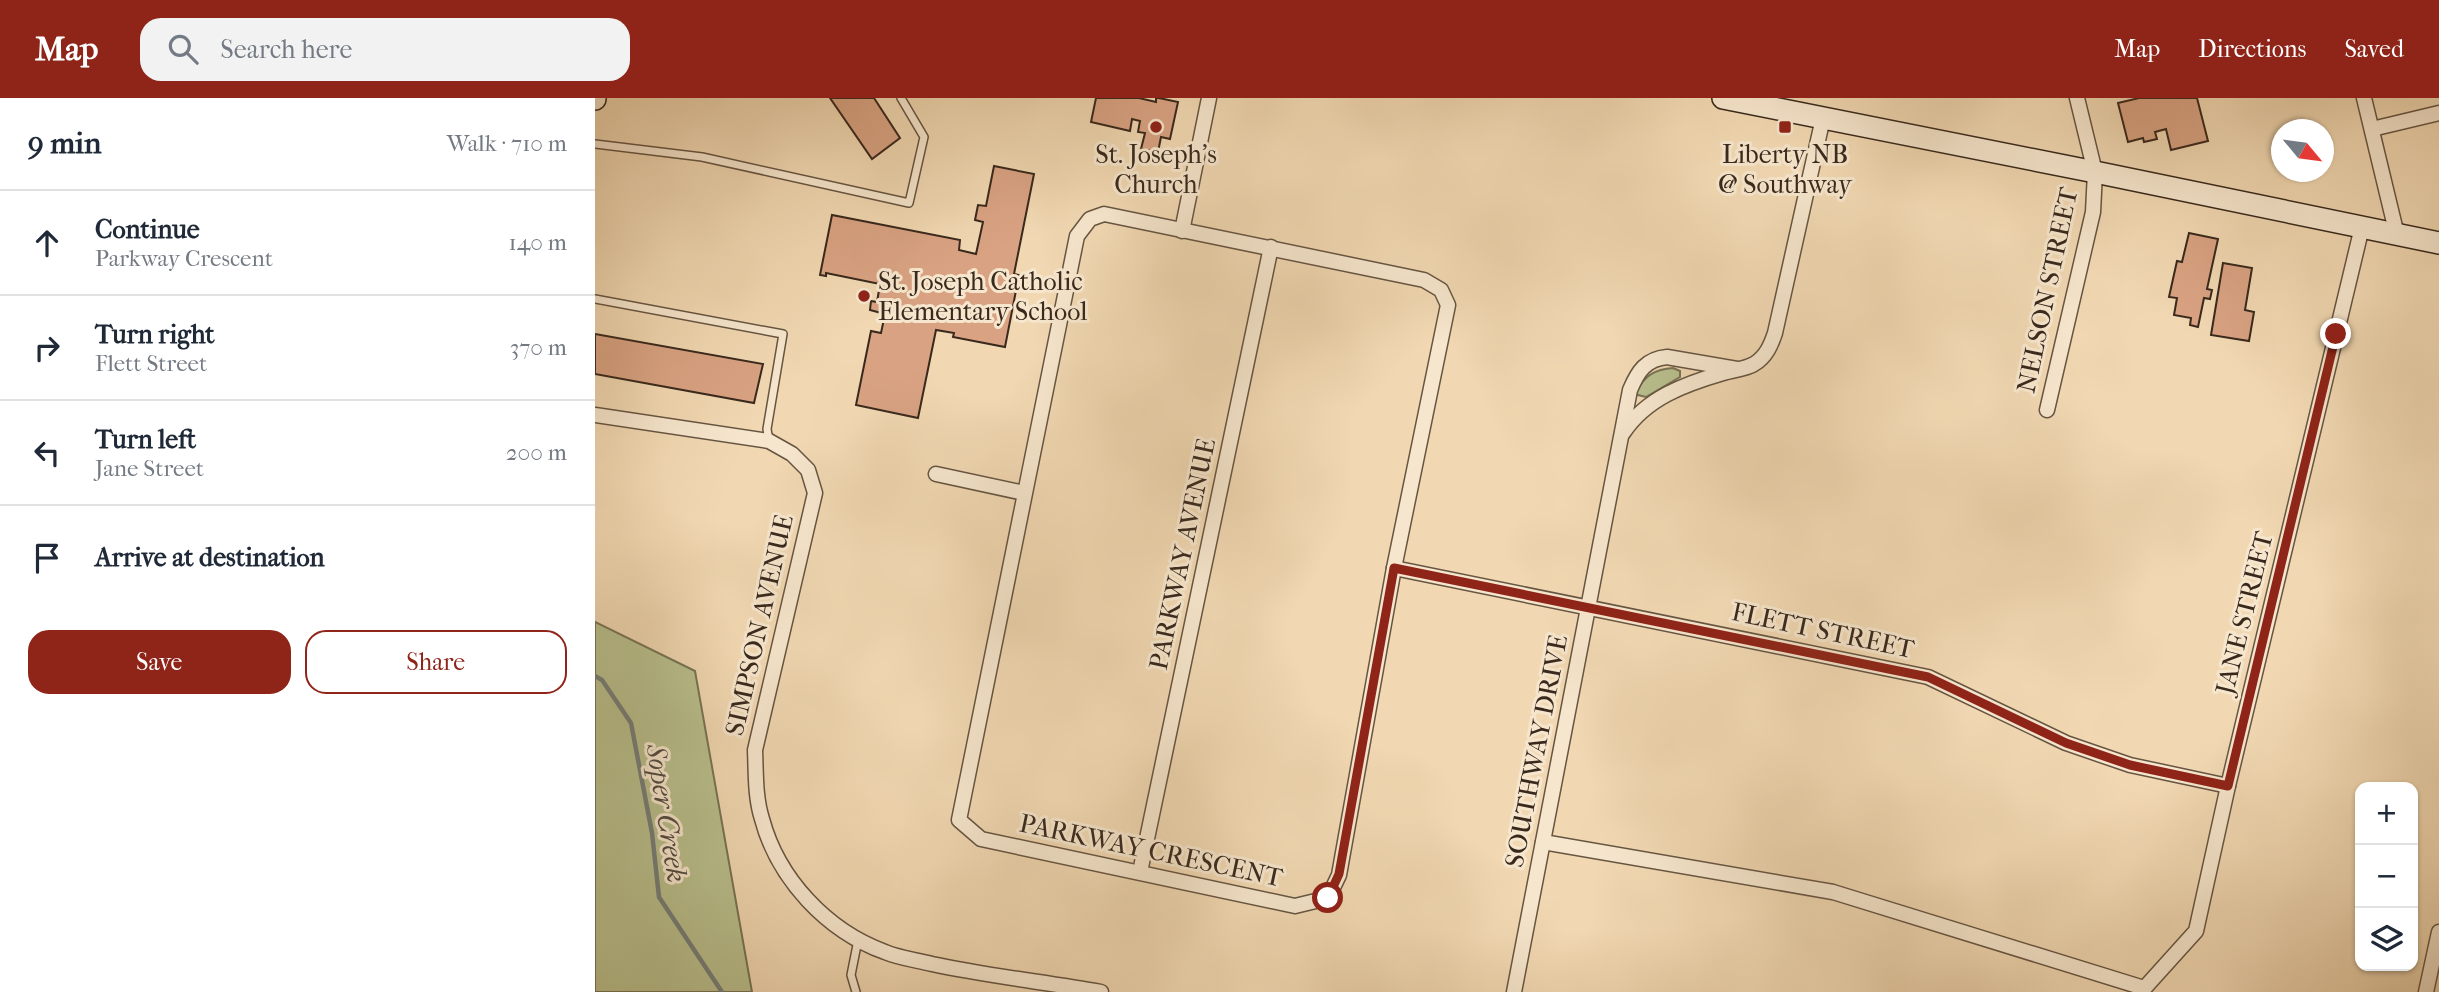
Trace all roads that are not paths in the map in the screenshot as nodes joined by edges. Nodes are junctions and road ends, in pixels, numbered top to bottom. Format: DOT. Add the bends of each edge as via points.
graph roads {
  1 [pos="901,98"];
  2 [pos="1209,98"];
  3 [pos="1723,98"];
  4 [pos="2077,98"];
  5 [pos="2364,98"];
  6 [pos="2439,113"];
  7 [pos="1822,118"];
  8 [pos="2372,129"];
  9 [pos="595,144"];
  10 [pos="2095,172"];
  11 [pos="2362,227"];
  12 [pos="1182,230"];
  13 [pos="2397,236"];
  14 [pos="2439,243"];
  15 [pos="1271,247"];
  16 [pos="595,299"];
  17 [pos="1737,369"];
  18 [pos="2047,410"];
  19 [pos="595,415"];
  20 [pos="1621,437"];
  21 [pos="769,441"];
  22 [pos="936,474"];
  23 [pos="1024,493"];
  24 [pos="1394,568"];
  25 [pos="1588,608"];
  26 [pos="2228,786"];
  27 [pos="1543,842"];
  28 [pos="1140,872"];
  29 [pos="2439,932"];
  30 [pos="857,940"];
  31 [pos="2143,990"];
  32 [pos="856,992"];
  33 [pos="1101,992"];
  34 [pos="1514,992"];
  35 [pos="2426,992"];
  1 -- 9 [label="lane" via="924,137 909,203 702,157"];
  2 -- 12 [label="street"];
  3 -- 7 [label="main road"];
  4 -- 10 [label="street, NELSON STREET"];
  5 -- 8 [label="street"];
  6 -- 8 [label="street"];
  7 -- 10 [label="main road"];
  7 -- 17 [label="street, SOUTHWAY DRIVE" via="1775,333 1763,356"];
  8 -- 13 [label="street"];
  10 -- 11 [label="main road"];
  10 -- 18 [label="street, NELSON STREET" via="2093,212"];
  11 -- 13 [label="main road"];
  11 -- 26 [label="street, JANE STREET"];
  12 -- 15 [label="street, PARKWAY CRESCENT"];
  12 -- 23 [label="street, PARKWAY CRESCENT" via="1104,214 1090,219 1077,236"];
  13 -- 14 [label="main road"];
  15 -- 24 [label="street, PARKWAY CRESCENT" via="1424,280 1441,290 1448,305"];
  15 -- 28 [label="street, PARKWAY AVENUE"];
  16 -- 21 [label="lane" via="783,334 767,429"];
  17 -- 20 [label="street, SOUTHWAY DRIVE" via="1673,390 1638,414"];
  17 -- 20 [label="street, SOUTHWAY DRIVE" via="1667,357 1650,361 1630,390"];
  19 -- 21 [label="street, SIMPSON AVENUE"];
  20 -- 25 [label="street, SOUTHWAY DRIVE"];
  21 -- 30 [label="street, SIMPSON AVENUE" via="808,470 815,493 755,750 756,785 762,819 796,888"];
  22 -- 23 [label="street"];
  23 -- 28 [label="street, PARKWAY CRESCENT" via="959,820 982,839"];
  24 -- 25 [label="street, FLETT STREET"];
  24 -- 28 [label="street, PARKWAY CRESCENT" via="1339,874 1328,898 1295,906"];
  25 -- 26 [label="street, FLETT STREET" via="1928,677 2066,743 2130,765"];
  25 -- 27 [label="street, SOUTHWAY DRIVE"];
  26 -- 31 [label="street, JANE STREET" via="2196,931"];
  27 -- 31 [label="street" via="1833,892"];
  27 -- 34 [label="street, SOUTHWAY DRIVE"];
  29 -- 35 [label="street"];
  30 -- 32 [label="lane" via="851,975"];
  30 -- 33 [label="street, SIMPSON AVENUE" via="886,953 978,974"];
}
